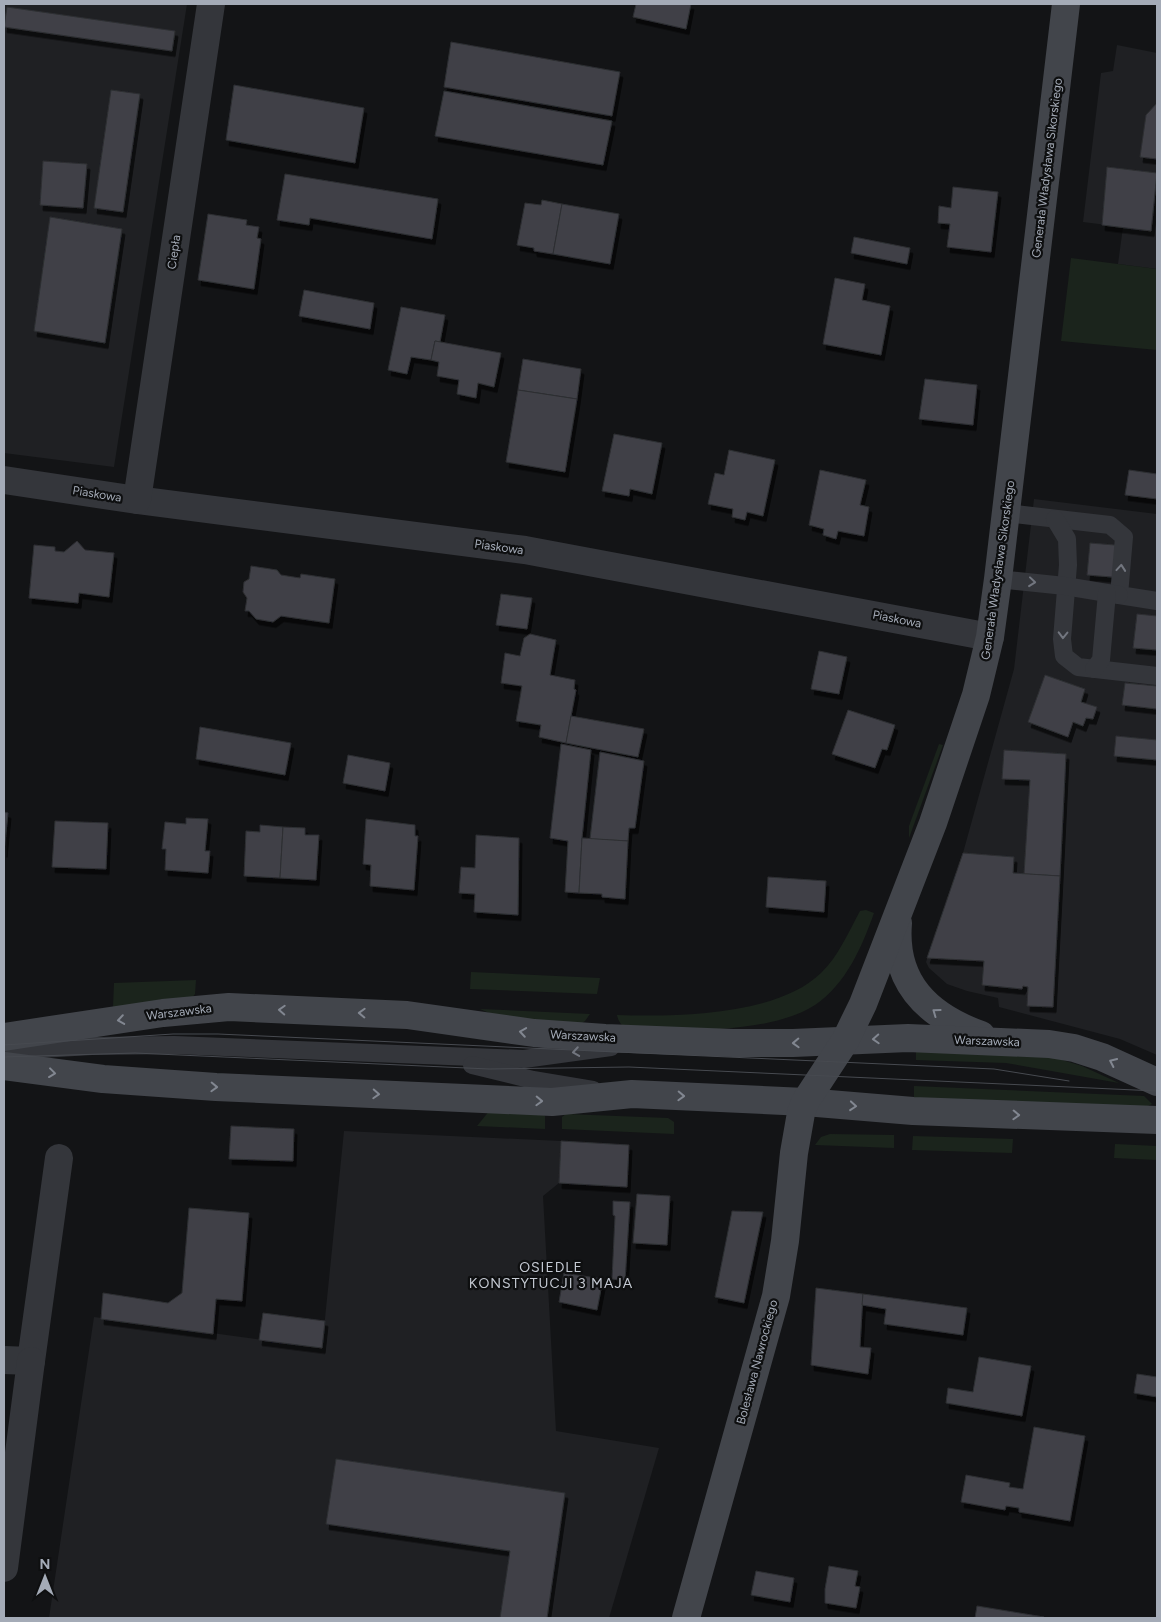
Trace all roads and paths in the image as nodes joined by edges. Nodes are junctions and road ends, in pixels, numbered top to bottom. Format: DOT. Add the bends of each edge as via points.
graph roads {
  1 [pos="211,4"];
  2 [pos="1066,4"];
  3 [pos="4,480"];
  4 [pos="137,500"];
  5 [pos="1006,514"];
  6 [pos="1056,519"];
  7 [pos="998,579"];
  8 [pos="1065,586"];
  9 [pos="1113,594"];
  10 [pos="1157,601"];
  11 [pos="990,637"];
  12 [pos="1094,669"];
  13 [pos="1157,676"];
  14 [pos="900,910"];
  15 [pos="4,1037"];
  16 [pos="659,1040"];
  17 [pos="845,1041"];
  18 [pos="995,1041"];
  19 [pos="4,1051"];
  20 [pos="405,1054"];
  21 [pos="4,1066"];
  22 [pos="1157,1082"];
  23 [pos="632,1094"];
  24 [pos="805,1102"];
  25 [pos="1157,1120"];
  26 [pos="59,1158"];
  27 [pos="4,1360"];
  28 [pos="31,1361"];
  29 [pos="4,1568"];
  30 [pos="686,1618"];
  1 -- 4 [label="street, Ciepła"];
  2 -- 5 [label="street, Generała Władysława Sikorskiego"];
  3 -- 4 [label="street, Piaskowa"];
  4 -- 11 [label="street, Piaskowa" via="525,550"];
  5 -- 6 [label="lane"];
  5 -- 7 [label="street, Generała Władysława Sikorskiego"];
  6 -- 8 [label="lane" via="1067,538"];
  9 -- 6 [label="lane, one-way" via="1124,538 1110,525"];
  7 -- 8 [label="lane, one-way"];
  7 -- 11 [label="street, Generała Władysława Sikorskiego"];
  8 -- 9 [label="lane"];
  8 -- 12 [label="lane, one-way" via="1064,656 1078,667"];
  9 -- 10 [label="lane"];
  9 -- 12 [label="lane" via="1101,660"];
  11 -- 14 [label="street, Generała Władysława Sikorskiego" via="964,734"];
  12 -- 13 [label="lane"];
  14 -- 17 [label="street, Generała Władysława Sikorskiego"];
  18 -- 14 [label="street, one-way" via="962,1029 926,1004 915,992 900,961"];
  16 -- 15 [label="street, Warszawska, one-way" via="534,1033 407,1015 229,1007 163,1013"];
  17 -- 16 [label="street, Warszawska, one-way" via="734,1043"];
  16 -- 20 [label="lane, one-way" via="524,1059"];
  18 -- 17 [label="street, Warszawska, one-way" via="908,1038"];
  17 -- 24 [label="street, Generała Władysława Sikorskiego"];
  22 -- 18 [label="street, Warszawska, one-way" via="1074,1048"];
  19 -- 20 [label="lane" via="174,1045"];
  20 -- 23 [label="lane" via="542,1081"];
  21 -- 23 [label="street, one-way" via="103,1079 216,1087 552,1102"];
  23 -- 24 [label="street, one-way"];
  24 -- 25 [label="street, one-way" via="904,1111"];
  24 -- 30 [label="street, Bolesława Nawrockiego" via="794,1153 786,1241 776,1296"];
  26 -- 28 [label="street"];
  27 -- 28 [label="street"];
  28 -- 29 [label="street"];
}
